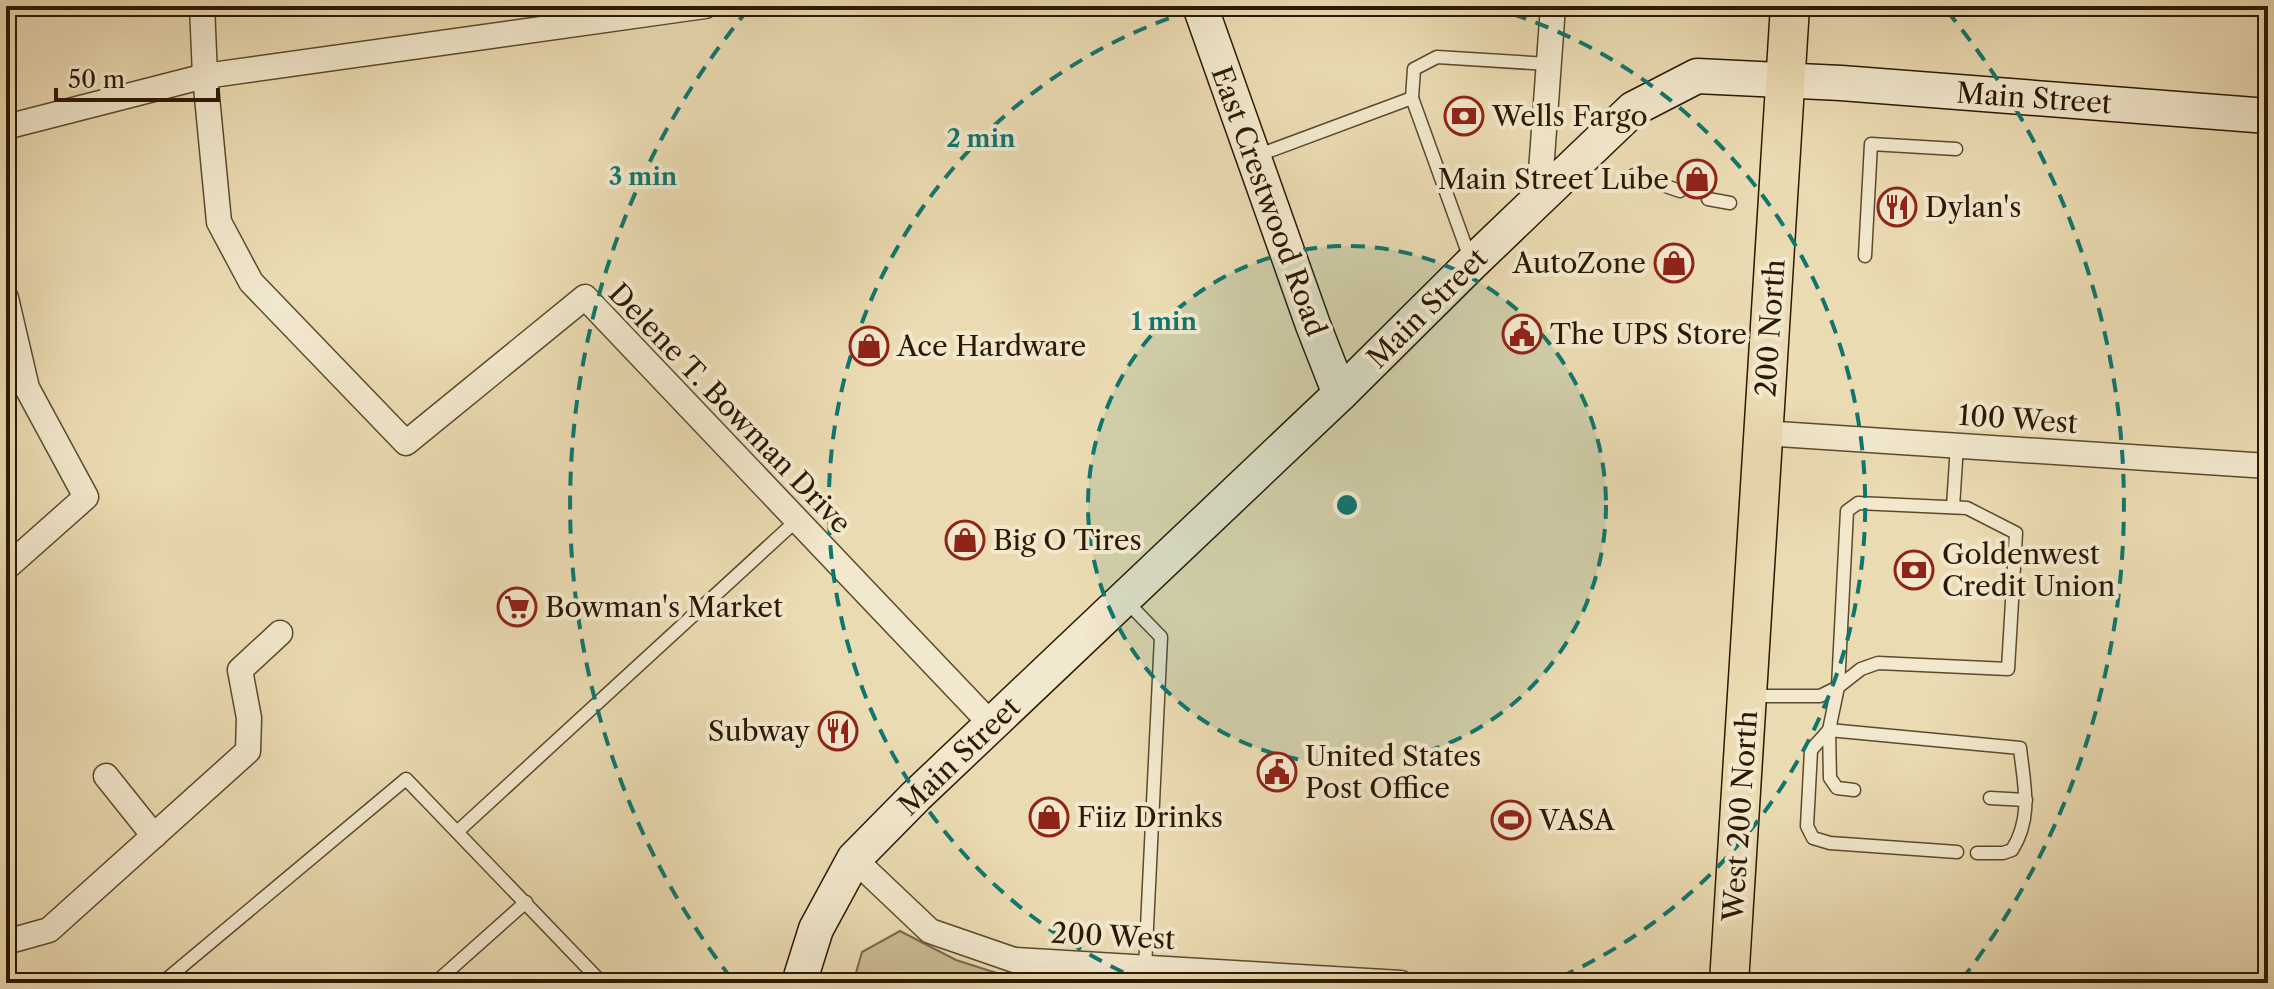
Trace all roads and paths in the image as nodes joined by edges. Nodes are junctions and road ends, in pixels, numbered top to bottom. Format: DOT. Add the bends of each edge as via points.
graph roads {
  1 [pos="202,6"];
  2 [pos="705,6"];
  3 [pos="1200,6"];
  4 [pos="1553,6"];
  5 [pos="1790,6"];
  6 [pos="623,12"];
  7 [pos="1548,64"];
  8 [pos="205,76"];
  9 [pos="1785,80"];
  10 [pos="1412,98"];
  11 [pos="2268,116"];
  12 [pos="6,127"];
  13 [pos="1956,149"];
  14 [pos="1253,157"];
  15 [pos="1634,175"];
  16 [pos="1680,191"];
  17 [pos="1539,199"];
  18 [pos="1708,199"];
  19 [pos="1730,203"];
  20 [pos="1865,256"];
  21 [pos="1472,263"];
  22 [pos="6,298"];
  23 [pos="1340,394"];
  24 [pos="1764,433"];
  25 [pos="1957,445"];
  26 [pos="2268,466"];
  27 [pos="1953,507"];
  28 [pos="797,520"];
  29 [pos="6,568"];
  30 [pos="1125,599"];
  31 [pos="280,633"];
  32 [pos="1750,650"];
  33 [pos="1838,687"];
  34 [pos="1747,696"];
  35 [pos="991,724"];
  36 [pos="1829,730"];
  37 [pos="106,776"];
  38 [pos="1854,790"];
  39 [pos="1990,798"];
  40 [pos="2026,800"];
  41 [pos="457,832"];
  42 [pos="154,836"];
  43 [pos="1957,852"];
  44 [pos="1977,853"];
  45 [pos="854,859"];
  46 [pos="526,902"];
  47 [pos="6,942"];
  48 [pos="1132,973"];
  49 [pos="599,982"];
  50 [pos="1357,982"];
  51 [pos="162,983"];
  52 [pos="435,983"];
  53 [pos="799,983"];
  54 [pos="1401,983"];
  55 [pos="1729,983"];
  1 -- 8 [label="street"];
  2 -- 6 [label="street"];
  3 -- 14 [label="main road, East Crestwood Road"];
  4 -- 7 [label="street"];
  5 -- 9 [label="main road, 200 North"];
  6 -- 8 [label="street"];
  7 -- 10 [label="lane" via="1437,57 1414,69"];
  7 -- 17 [label="street"];
  8 -- 12 [label="street"];
  8 -- 28 [label="street, Delene T. Bowman Drive" via="219,222 251,282 406,443 585,297"];
  9 -- 11 [label="main road, Main Street"];
  9 -- 17 [label="main road, Main Street" via="1697,76 1633,109"];
  9 -- 24 [label="main road, 200 North"];
  10 -- 14 [label="lane"];
  10 -- 21 [label="lane"];
  13 -- 20 [label="lane" via="1871,144"];
  14 -- 23 [label="main road, East Crestwood Road"];
  15 -- 16 [label="lane"];
  17 -- 21 [label="main road, Main Street"];
  18 -- 19 [label="lane"];
  21 -- 23 [label="main road, Main Street"];
  22 -- 29 [label="street" via="27,388 86,497"];
  23 -- 30 [label="main road, Main Street"];
  24 -- 25 [label="street, 100 West"];
  24 -- 32 [label="main road, 200 North"];
  25 -- 26 [label="street, 100 West"];
  25 -- 27 [label="lane"];
  27 -- 33 [label="lane" via="1858,503 1847,511"];
  27 -- 33 [label="lane" via="1967,508 2016,533 2008,669 1878,663"];
  28 -- 35 [label="street, Delene T. Bowman Drive"];
  28 -- 41 [label="lane"];
  30 -- 35 [label="main road, Main Street"];
  30 -- 48 [label="lane" via="1161,637"];
  31 -- 42 [label="street" via="240,670 249,718 248,751"];
  32 -- 34 [label="main road, West 200 North"];
  33 -- 34 [label="lane" via="1820,696"];
  33 -- 36 [label="lane"];
  34 -- 55 [label="main road, West 200 North"];
  35 -- 45 [label="main road, Main Street"];
  36 -- 38 [label="lane" via="1830,778 1837,788"];
  36 -- 40 [label="lane" via="2020,748"];
  36 -- 43 [label="lane" via="1811,750 1807,826 1813,838"];
  37 -- 42 [label="street"];
  39 -- 40 [label="lane"];
  40 -- 44 [label="lane" via="2024,827 2012,850"];
  41 -- 46 [label="lane"];
  41 -- 51 [label="lane" via="406,779"];
  42 -- 47 [label="street" via="49,930"];
  45 -- 48 [label="street, 200 West" via="930,931 1014,960"];
  45 -- 53 [label="main road, Main Street" via="816,929"];
  46 -- 49 [label="lane"];
  46 -- 52 [label="lane"];
  48 -- 50 [label="street, 200 West"];
  50 -- 54 [label="street, 200 West"];
}
